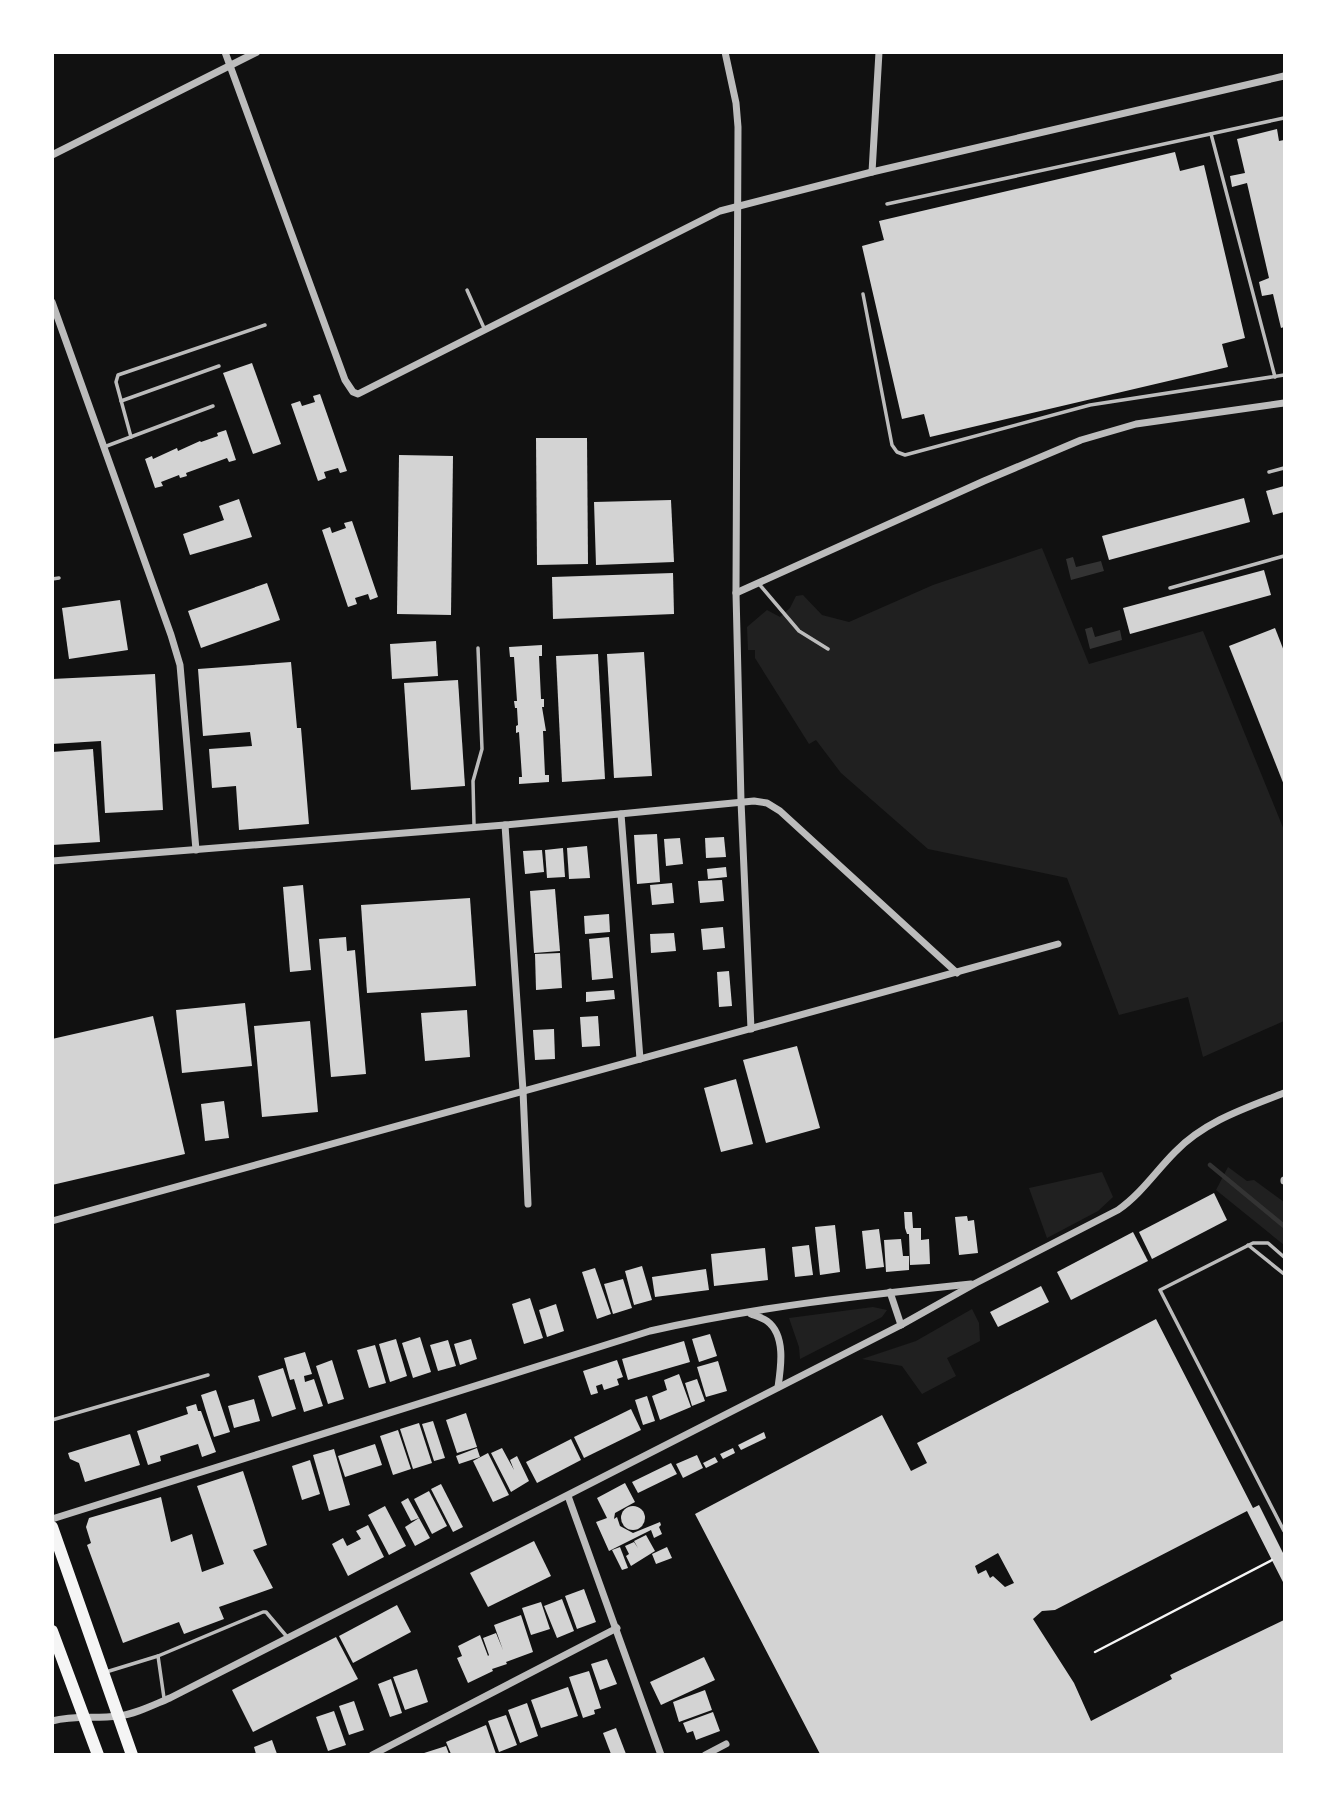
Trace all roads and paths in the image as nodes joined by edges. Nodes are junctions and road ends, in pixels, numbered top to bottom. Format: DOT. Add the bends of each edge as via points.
graph roads {
  1 [pos="225,52"];
  2 [pos="257,52"];
  3 [pos="725,52"];
  4 [pos="879,52"];
  5 [pos="230,66"];
  6 [pos="1284,76"];
  7 [pos="1284,118"];
  8 [pos="1211,134"];
  9 [pos="52,155"];
  10 [pos="872,172"];
  11 [pos="887,204"];
  12 [pos="737,206"];
  13 [pos="467,290"];
  14 [pos="863,294"];
  15 [pos="52,302"];
  16 [pos="265,325"];
  17 [pos="485,330"];
  18 [pos="219,366"];
  19 [pos="1284,375"];
  20 [pos="1275,377"];
  21 [pos="121,401"];
  22 [pos="1284,403"];
  23 [pos="213,406"];
  24 [pos="131,437"];
  25 [pos="104,447"];
  26 [pos="1284,468"];
  27 [pos="1269,472"];
  28 [pos="1284,556"];
  29 [pos="59,578"];
  30 [pos="52,579"];
  31 [pos="758,583"];
  32 [pos="1170,588"];
  33 [pos="736,593"];
  34 [pos="478,648"];
  35 [pos="828,649"];
  36 [pos="741,801"];
  37 [pos="621,814"];
  38 [pos="505,825"];
  39 [pos="474,828"];
  40 [pos="196,850"];
  41 [pos="52,861"];
  42 [pos="1058,944"];
  43 [pos="957,973"];
  44 [pos="751,1029"];
  45 [pos="640,1059"];
  46 [pos="523,1091"];
  47 [pos="1284,1093"];
  48 [pos="528,1205"];
  49 [pos="52,1221"];
  50 [pos="1247,1245"];
  51 [pos="1284,1257"];
  52 [pos="1284,1274"];
  53 [pos="976,1283"];
  54 [pos="890,1292"];
  55 [pos="749,1313"];
  56 [pos="901,1325"];
  57 [pos="208,1374"];
  58 [pos="778,1387"];
  59 [pos="52,1420"];
  60 [pos="568,1496"];
  61 [pos="52,1519"];
  62 [pos="52,1527"];
  63 [pos="1284,1531"];
  64 [pos="1272,1560"];
  65 [pos="617,1628"];
  66 [pos="52,1631"];
  67 [pos="288,1638"];
  68 [pos="1095,1652"];
  69 [pos="158,1656"];
  70 [pos="103,1673"];
  71 [pos="164,1700"];
  72 [pos="83,1716"];
  73 [pos="118,1716"];
  74 [pos="52,1721"];
  75 [pos="726,1744"];
  76 [pos="98,1755"];
  77 [pos="132,1755"];
  78 [pos="372,1755"];
  79 [pos="661,1755"];
  80 [pos="705,1755"];
  1 -- 5 [label="street"];
  2 -- 5 [label="street"];
  3 -- 12 [label="street" via="736,103"];
  4 -- 10 [label="street"];
  5 -- 9 [label="street"];
  5 -- 17 [label="street" via="345,380 354,392 364,393"];
  6 -- 10 [label="street"];
  7 -- 8 [label="lane"];
  8 -- 11 [label="lane"];
  8 -- 20 [label="lane"];
  10 -- 12 [label="street"];
  12 -- 17 [label="street" via="669,235"];
  12 -- 33 [label="street"];
  13 -- 17 [label="lane"];
  14 -- 20 [label="lane" via="892,445 905,455 1090,405"];
  15 -- 25 [label="street"];
  16 -- 21 [label="lane" via="120,373 116,382"];
  18 -- 21 [label="lane"];
  19 -- 20 [label="lane"];
  21 -- 24 [label="lane"];
  22 -- 31 [label="street" via="1136,424 1081,440"];
  23 -- 24 [label="lane"];
  24 -- 25 [label="lane"];
  25 -- 40 [label="street" via="180,665"];
  26 -- 27 [label="lane"];
  28 -- 32 [label="lane"];
  29 -- 30 [label="lane"];
  31 -- 33 [label="street"];
  31 -- 35 [label="lane" via="799,631"];
  33 -- 36 [label="street"];
  34 -- 39 [label="lane" via="482,749 473,781"];
  36 -- 37 [label="street"];
  36 -- 43 [label="street" via="767,803 780,811"];
  36 -- 44 [label="street"];
  37 -- 38 [label="street"];
  37 -- 45 [label="street"];
  38 -- 39 [label="street"];
  38 -- 46 [label="street"];
  39 -- 40 [label="street"];
  40 -- 41 [label="street"];
  42 -- 43 [label="street"];
  43 -- 44 [label="street"];
  44 -- 45 [label="street"];
  45 -- 46 [label="street"];
  46 -- 48 [label="street"];
  46 -- 49 [label="street"];
  47 -- 53 [label="street" via="1230,1114 1191,1138 1118,1210"];
  50 -- 51 [label="lane" via="1263,1241"];
  50 -- 52 [label="lane"];
  50 -- 63 [label="lane" via="1160,1290"];
  53 -- 54 [label="street"];
  53 -- 56 [label="street"];
  54 -- 55 [label="street"];
  54 -- 56 [label="street"];
  55 -- 58 [label="street" via="768,1321 779,1341"];
  55 -- 61 [label="street" via="603,1345"];
  56 -- 58 [label="street"];
  57 -- 59 [label="lane"];
  58 -- 60 [label="street"];
  60 -- 65 [label="street"];
  60 -- 67 [label="street"];
  62 -- 70 [label="main road"];
  64 -- 68 [label="path"];
  65 -- 78 [label="street"];
  65 -- 79 [label="street"];
  66 -- 72 [label="main road"];
  67 -- 69 [label="lane" via="263,1612"];
  67 -- 71 [label="street"];
  69 -- 70 [label="lane"];
  69 -- 71 [label="lane"];
  70 -- 73 [label="main road"];
  71 -- 73 [label="street"];
  72 -- 73 [label="street"];
  72 -- 74 [label="street"];
  72 -- 76 [label="main road"];
  73 -- 77 [label="main road"];
  75 -- 80 [label="street"];
}
